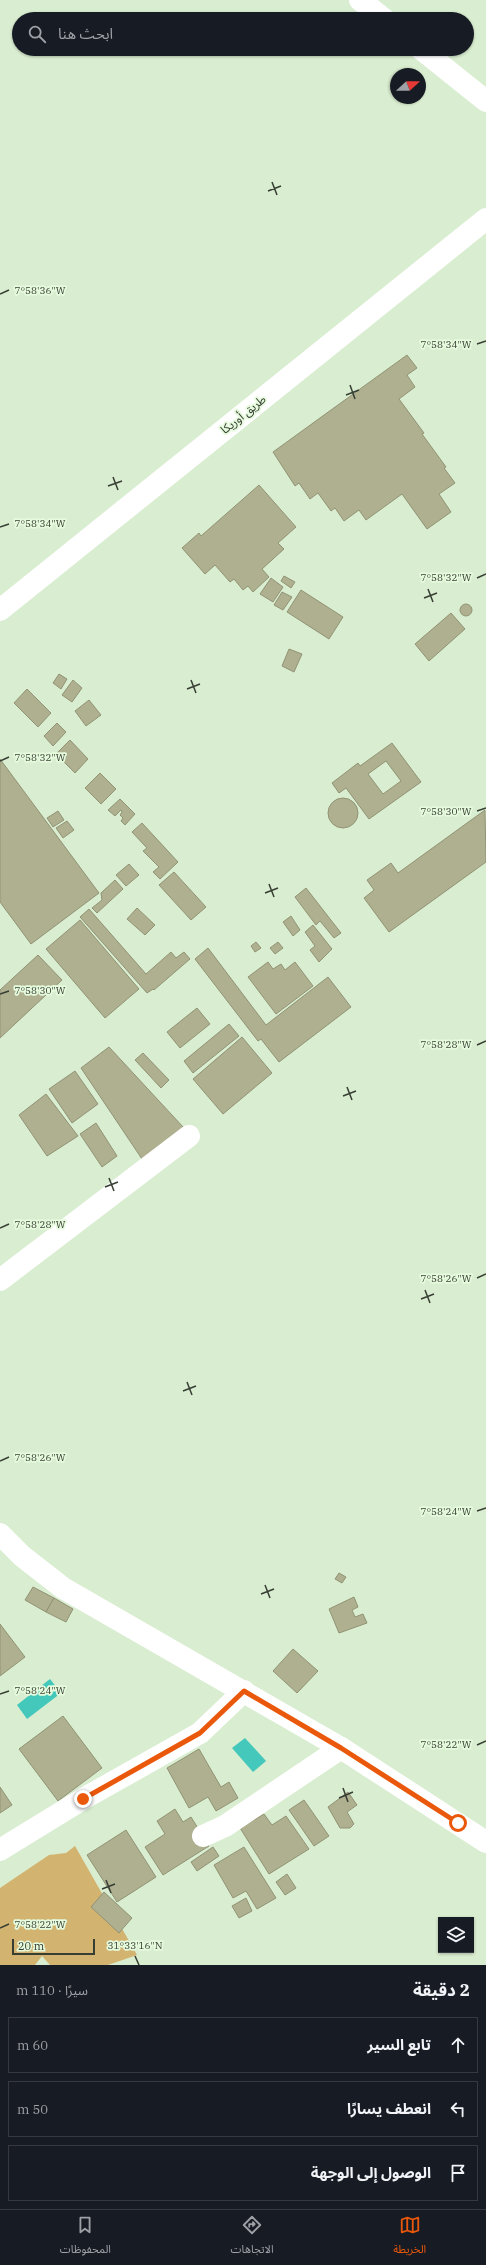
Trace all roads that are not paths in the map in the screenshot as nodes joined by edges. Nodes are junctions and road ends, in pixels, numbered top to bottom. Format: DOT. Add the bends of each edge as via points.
graph roads {
  1 [pos="360,0"];
  2 [pos="375,12"];
  3 [pos="430,56"];
  4 [pos="486,101"];
  5 [pos="486,219"];
  6 [pos="0,610"];
  7 [pos="189,1136"];
  8 [pos="0,1280"];
  9 [pos="0,1534"];
  10 [pos="244,1691"];
  11 [pos="341,1748"];
  12 [pos="203,1836"];
  13 [pos="486,1842"];
  14 [pos="0,1850"];
  1 -- 2 [label="street"];
  3 -- 4 [label="street"];
  5 -- 6 [label="street, طريق أوريكا"];
  7 -- 8 [label="street"];
  9 -- 10 [label="street" via="22,1556 63,1588"];
  10 -- 11 [label="street"];
  10 -- 14 [label="street" via="200,1733 83,1799"];
  11 -- 12 [label="street" via="225,1826"];
  11 -- 13 [label="street"];
}
